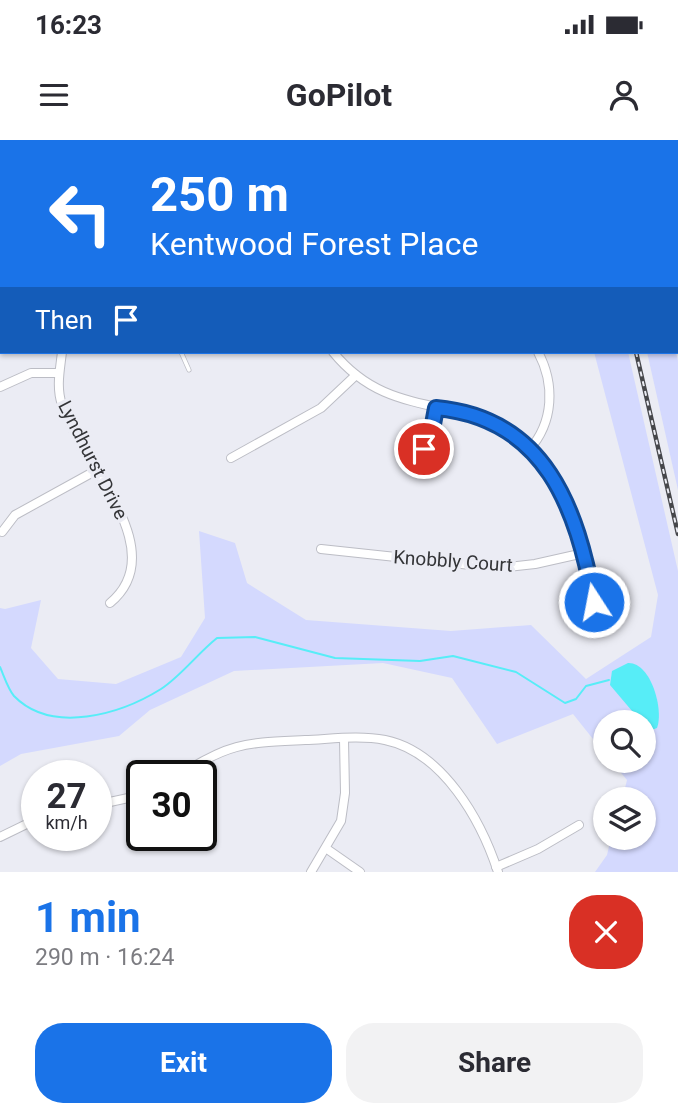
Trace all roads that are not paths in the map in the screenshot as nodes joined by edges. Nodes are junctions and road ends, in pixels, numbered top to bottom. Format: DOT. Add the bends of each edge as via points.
graph roads {
  1 [pos="62,354"];
  2 [pos="182,354"];
  3 [pos="335,354"];
  4 [pos="539,354"];
  5 [pos="189,370"];
  6 [pos="59,373"];
  7 [pos="356,375"];
  8 [pos="0,387"];
  9 [pos="436,408"];
  10 [pos="529,450"];
  11 [pos="419,455"];
  12 [pos="231,458"];
  13 [pos="95,471"];
  14 [pos="2,532"];
  15 [pos="321,549"];
  16 [pos="584,553"];
  17 [pos="594,602"];
  18 [pos="110,603"];
  19 [pos="344,739"];
  20 [pos="203,760"];
  21 [pos="579,825"];
  22 [pos="21,827"];
  23 [pos="0,837"];
  24 [pos="327,849"];
  25 [pos="497,870"];
  26 [pos="311,872"];
  27 [pos="360,872"];
  1 -- 6 [label="street, Lyndhurst Drive"];
  2 -- 5 [label="lane"];
  3 -- 7 [label="street"];
  4 -- 10 [label="street" via="548,377 550,402 545,426"];
  6 -- 8 [label="street" via="31,373"];
  6 -- 13 [label="street, Lyndhurst Drive" via="63,409"];
  7 -- 9 [label="street" via="395,398"];
  7 -- 12 [label="street" via="321,408"];
  9 -- 10 [label="street" via="487,421"];
  9 -- 11 [label="street" via="431,435"];
  10 -- 16 [label="street" via="561,488"];
  13 -- 14 [label="street" via="15,515"];
  13 -- 18 [label="street, Lyndhurst Drive" via="122,517 132,554 128,583"];
  15 -- 16 [label="street, Knobbly Court" via="499,568"];
  16 -- 17 [label="street"];
  19 -- 20 [label="street" via="237,745"];
  19 -- 24 [label="street" via="344,809"];
  19 -- 25 [label="street" via="398,744 434,765 473,818"];
  21 -- 25 [label="street"];
  22 -- 23 [label="street"];
  24 -- 26 [label="street"];
  24 -- 27 [label="street"];
}
